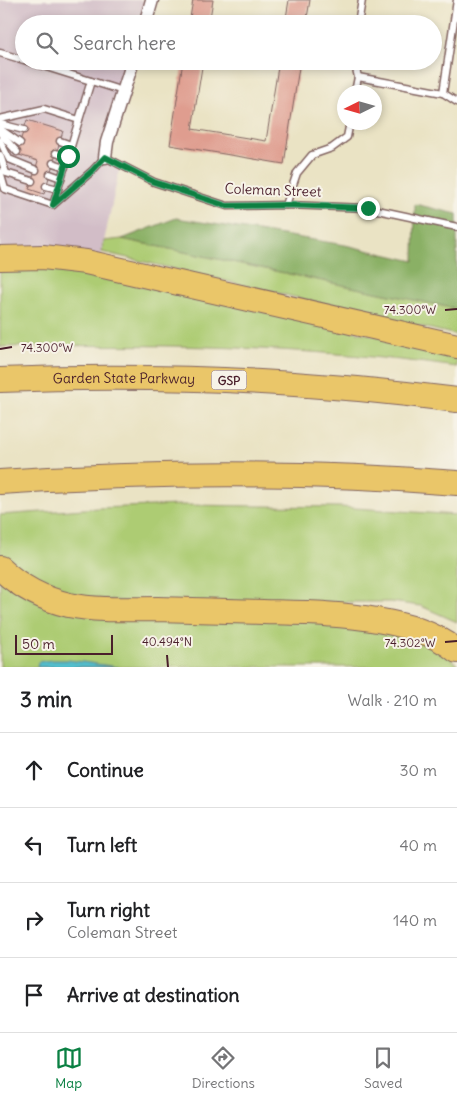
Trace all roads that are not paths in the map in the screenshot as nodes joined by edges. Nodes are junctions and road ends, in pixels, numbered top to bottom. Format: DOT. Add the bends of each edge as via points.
graph roads {
  1 [pos="152,0"];
  2 [pos="362,0"];
  3 [pos="457,0"];
  4 [pos="148,15"];
  5 [pos="360,15"];
  6 [pos="0,53"];
  7 [pos="15,58"];
  8 [pos="55,70"];
  9 [pos="130,70"];
  10 [pos="356,70"];
  11 [pos="358,77"];
  12 [pos="91,81"];
  13 [pos="356,85"];
  14 [pos="123,91"];
  15 [pos="443,93"];
  16 [pos="457,102"];
  17 [pos="0,119"];
  18 [pos="79,120"];
  19 [pos="0,124"];
  20 [pos="0,129"];
  21 [pos="24,130"];
  22 [pos="348,130"];
  23 [pos="0,133"];
  24 [pos="60,141"];
  25 [pos="0,142"];
  26 [pos="20,143"];
  27 [pos="71,145"];
  28 [pos="17,152"];
  29 [pos="56,153"];
  30 [pos="0,155"];
  31 [pos="68,156"];
  32 [pos="105,157"];
  33 [pos="53,163"];
  34 [pos="64,167"];
  35 [pos="36,170"];
  36 [pos="0,172"];
  37 [pos="50,174"];
  38 [pos="61,178"];
  39 [pos="32,181"];
  40 [pos="46,186"];
  41 [pos="58,189"];
  42 [pos="53,205"];
  43 [pos="286,205"];
  44 [pos="457,227"];
  45 [pos="4,258"];
  46 [pos="457,346"];
  47 [pos="0,380"];
  48 [pos="457,400"];
  49 [pos="0,482"];
  50 [pos="457,483"];
  51 [pos="0,568"];
  52 [pos="457,651"];
  1 -- 4 [label="street"];
  2 -- 5 [label="lane"];
  3 -- 15 [label="lane"];
  6 -- 7 [label="lane"];
  8 -- 12 [label="lane"];
  9 -- 14 [label="street"];
  10 -- 11 [label="lane"];
  11 -- 13 [label="lane"];
  11 -- 15 [label="lane"];
  12 -- 14 [label="lane"];
  12 -- 18 [label="lane"];
  14 -- 32 [label="street"];
  15 -- 16 [label="lane"];
  17 -- 18 [label="lane" via="44,109"];
  18 -- 27 [label="lane"];
  19 -- 21 [label="lane"];
  20 -- 26 [label="lane"];
  22 -- 43 [label="lane" via="347,137 332,148 312,155 297,173"];
  23 -- 28 [label="lane"];
  24 -- 27 [label="lane"];
  25 -- 35 [label="lane" via="9,159"];
  27 -- 31 [label="lane"];
  29 -- 31 [label="lane"];
  30 -- 39 [label="lane" via="6,173"];
  31 -- 34 [label="lane"];
  32 -- 42 [label="lane"];
  32 -- 43 [label="lane, Coleman Street" via="154,182 227,206"];
  33 -- 34 [label="lane"];
  34 -- 38 [label="lane"];
  36 -- 42 [label="lane" via="5,189"];
  37 -- 38 [label="lane"];
  38 -- 41 [label="lane"];
  40 -- 41 [label="lane"];
  41 -- 42 [label="lane"];
  43 -- 44 [label="lane, Coleman Street" via="368,208"];
  45 -- 46 [label="highway" via="56,258 86,262"];
  47 -- 48 [label="highway, Garden State Parkway / GSP" via="222,380 356,388"];
  49 -- 50 [label="highway" via="234,474 373,477"];
  51 -- 52 [label="highway" via="33,592 71,605 107,609 352,616 421,630"];
}
